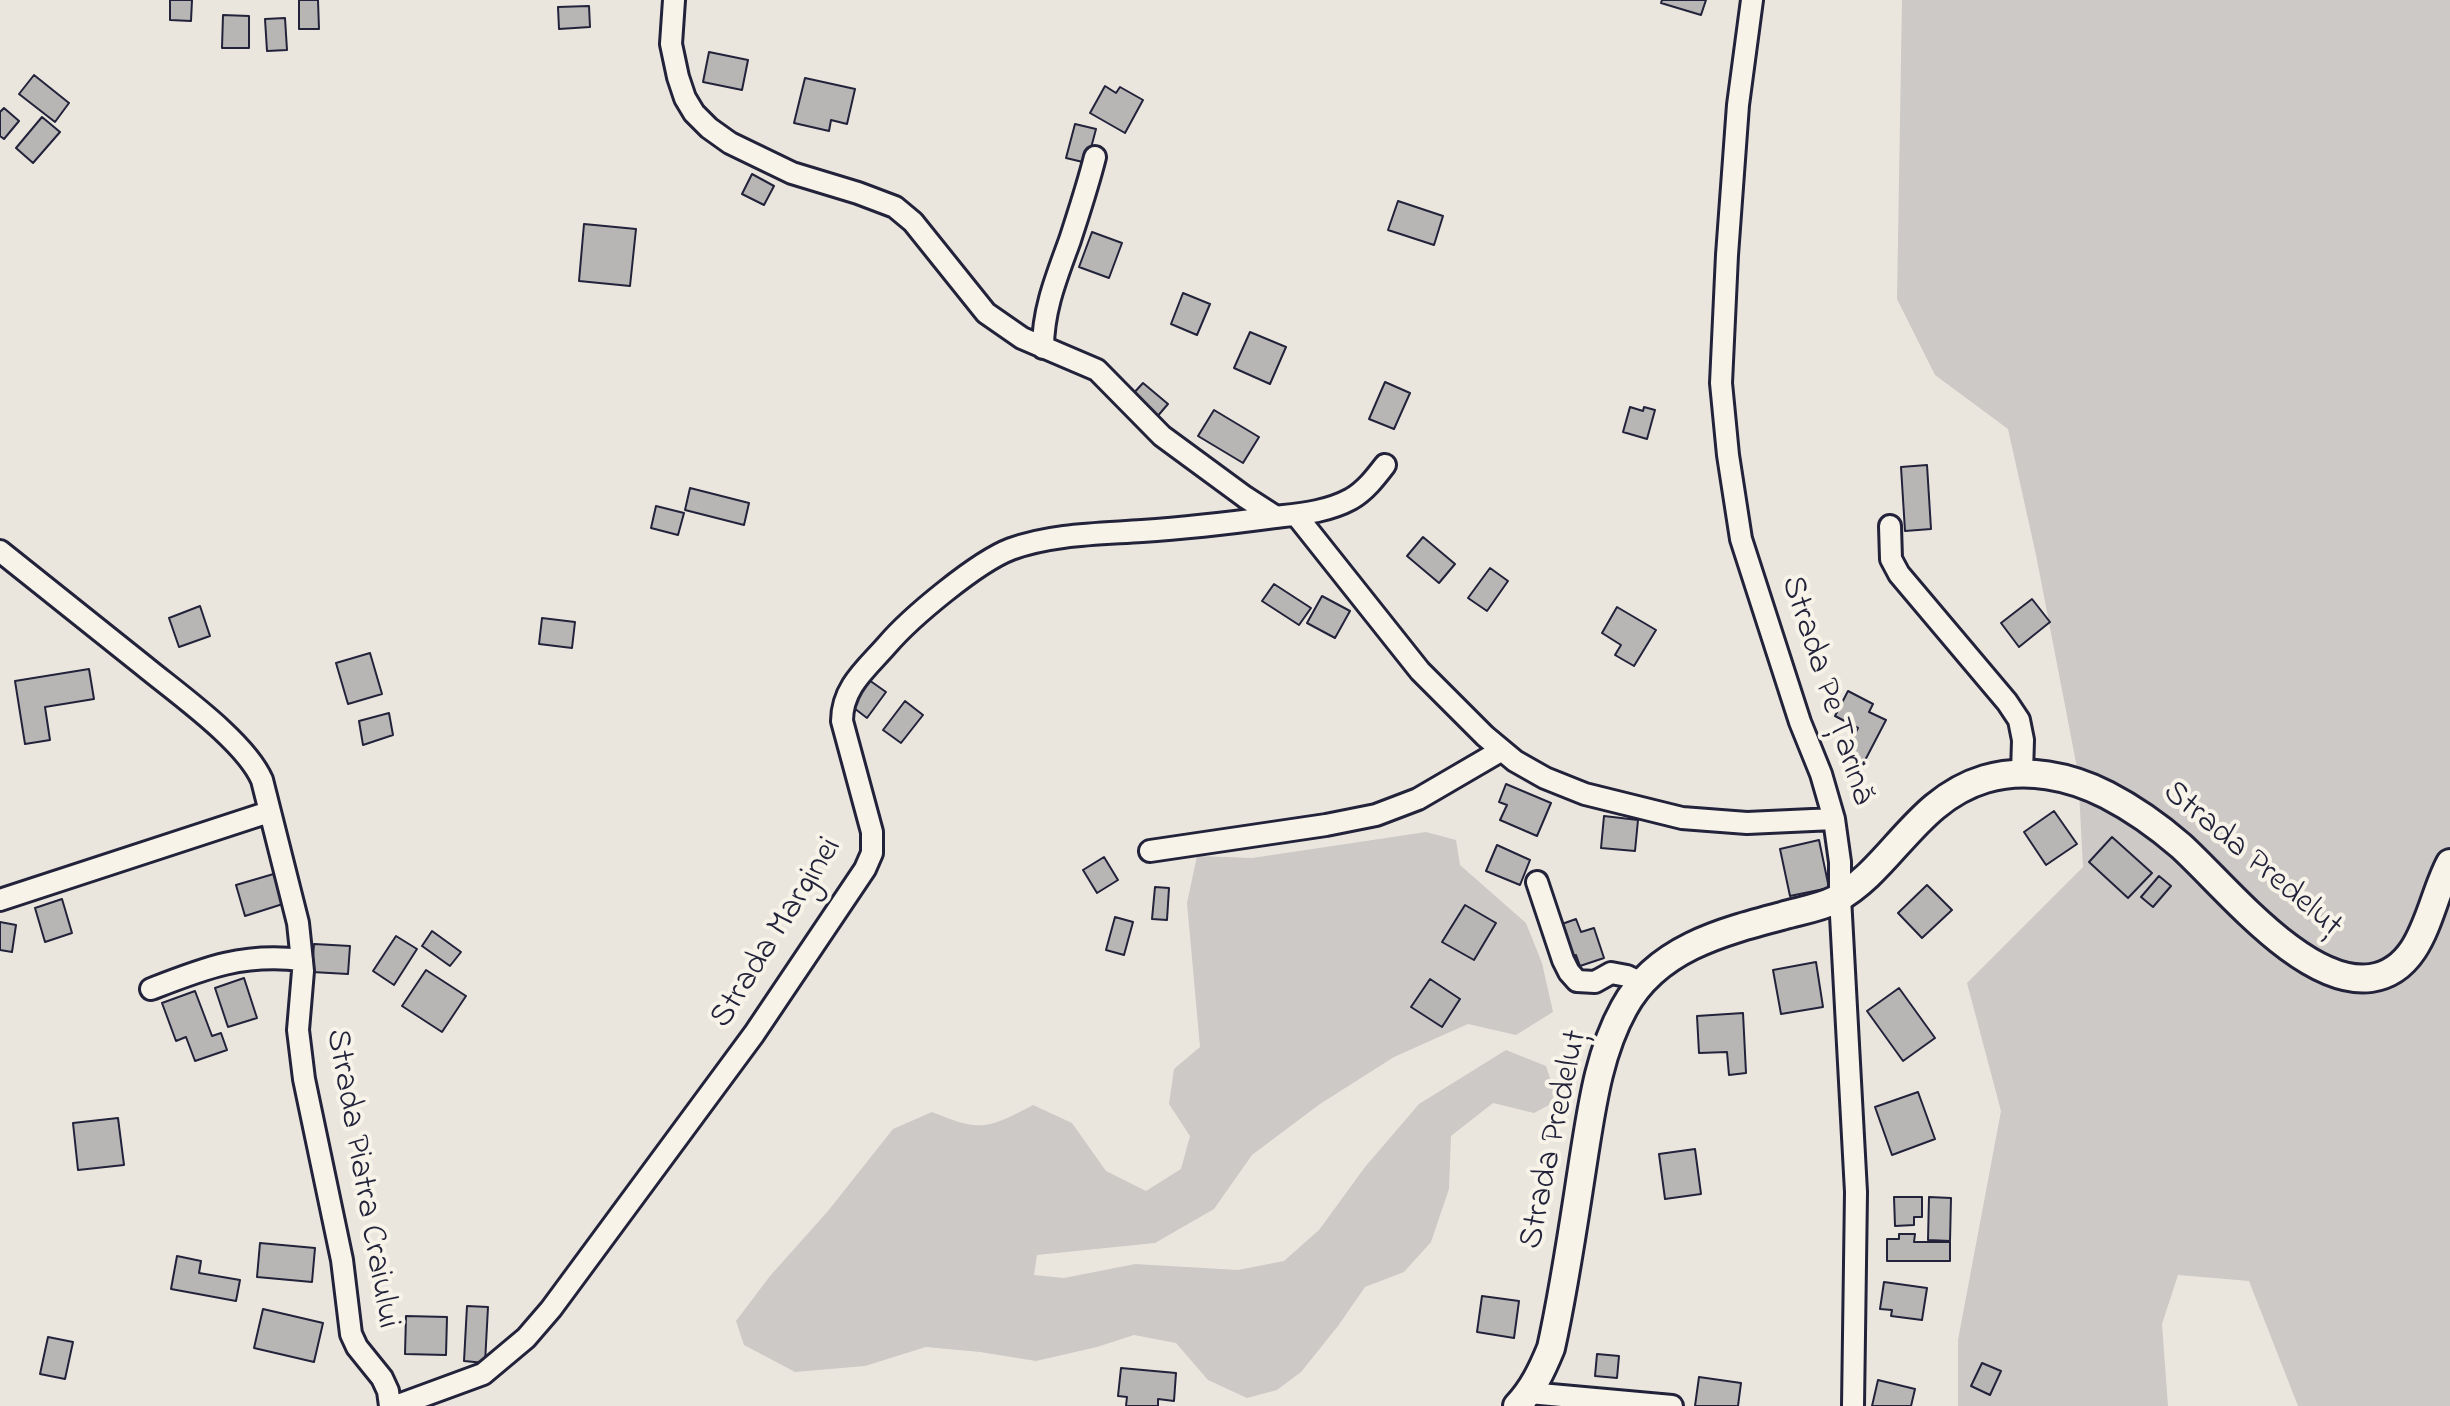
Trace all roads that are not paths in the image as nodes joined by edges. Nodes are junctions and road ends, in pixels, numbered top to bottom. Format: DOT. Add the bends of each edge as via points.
graph roads {
  1 [pos="674,0"];
  2 [pos="1752,0"];
  3 [pos="1095,157"];
  4 [pos="1043,348"];
  5 [pos="1385,465"];
  6 [pos="1286,516"];
  7 [pos="1890,526"];
  8 [pos="0,551"];
  9 [pos="1502,750"];
  10 [pos="2022,773"];
  11 [pos="269,812"];
  12 [pos="1834,819"];
  13 [pos="1150,851"];
  14 [pos="2450,863"];
  15 [pos="1537,882"];
  16 [pos="1840,897"];
  17 [pos="0,900"];
  18 [pos="302,960"];
  19 [pos="1642,983"];
  20 [pos="151,989"];
  21 [pos="1523,1400"];
  22 [pos="393,1406"];
  23 [pos="1672,1406"];
  24 [pos="1853,1406"];
  1 -- 4 [label="street" via="671,44 678,77 689,106 709,128 792,173 895,207 986,313"];
  2 -- 12 [label="street, Strada Pe Țarină" via="1727,255 1721,383 1728,455 1741,539"];
  3 -- 4 [label="street" via="1047,304"];
  4 -- 6 [label="street" via="1097,370 1162,436 1245,497"];
  5 -- 6 [label="street, Strada Marginei" via="1351,499"];
  6 -- 9 [label="street" via="1420,671"];
  6 -- 22 [label="street, Strada Marginei" via="1047,539 1009,550 976,568 900,630 860,673 842,709 872,832 865,869 754,1034 526,1338 483,1374"];
  7 -- 10 [label="street" via="1891,559 1899,574 2019,720"];
  8 -- 11 [label="street, Strada Piatra Craiului" via="248,755 262,780"];
  9 -- 12 [label="street" via="1545,778 1585,794 1682,818 1747,823"];
  9 -- 13 [label="street" via="1418,799 1376,815"];
  10 -- 14 [label="main road, Strada Predeluț" via="2076,781 2131,807 2182,847 2287,946 2326,970 2350,977 2373,978 2410,955"];
  10 -- 16 [label="main road, Strada Predeluț" via="1986,779 1947,797"];
  11 -- 17 [label="street"];
  11 -- 18 [label="street, Strada Piatra Craiului" via="298,923"];
  12 -- 16 [label="street, Strada Pe Țarină"];
  15 -- 19 [label="street" via="1563,960 1577,981 1595,982 1611,973"];
  16 -- 19 [label="main road, Strada Predeluț" via="1707,937 1664,962"];
  16 -- 24 [label="street, Strada Pe Țarină" via="1856,1192"];
  18 -- 20 [label="street" via="241,959"];
  18 -- 22 [label="street, Strada Piatra Craiului" via="298,1030 304,1079 342,1260 351,1334 382,1378"];
  19 -- 21 [label="main road, Strada Predeluț" via="1625,1005 1605,1054 1551,1348"];
  21 -- 23 [label="street"];
}
